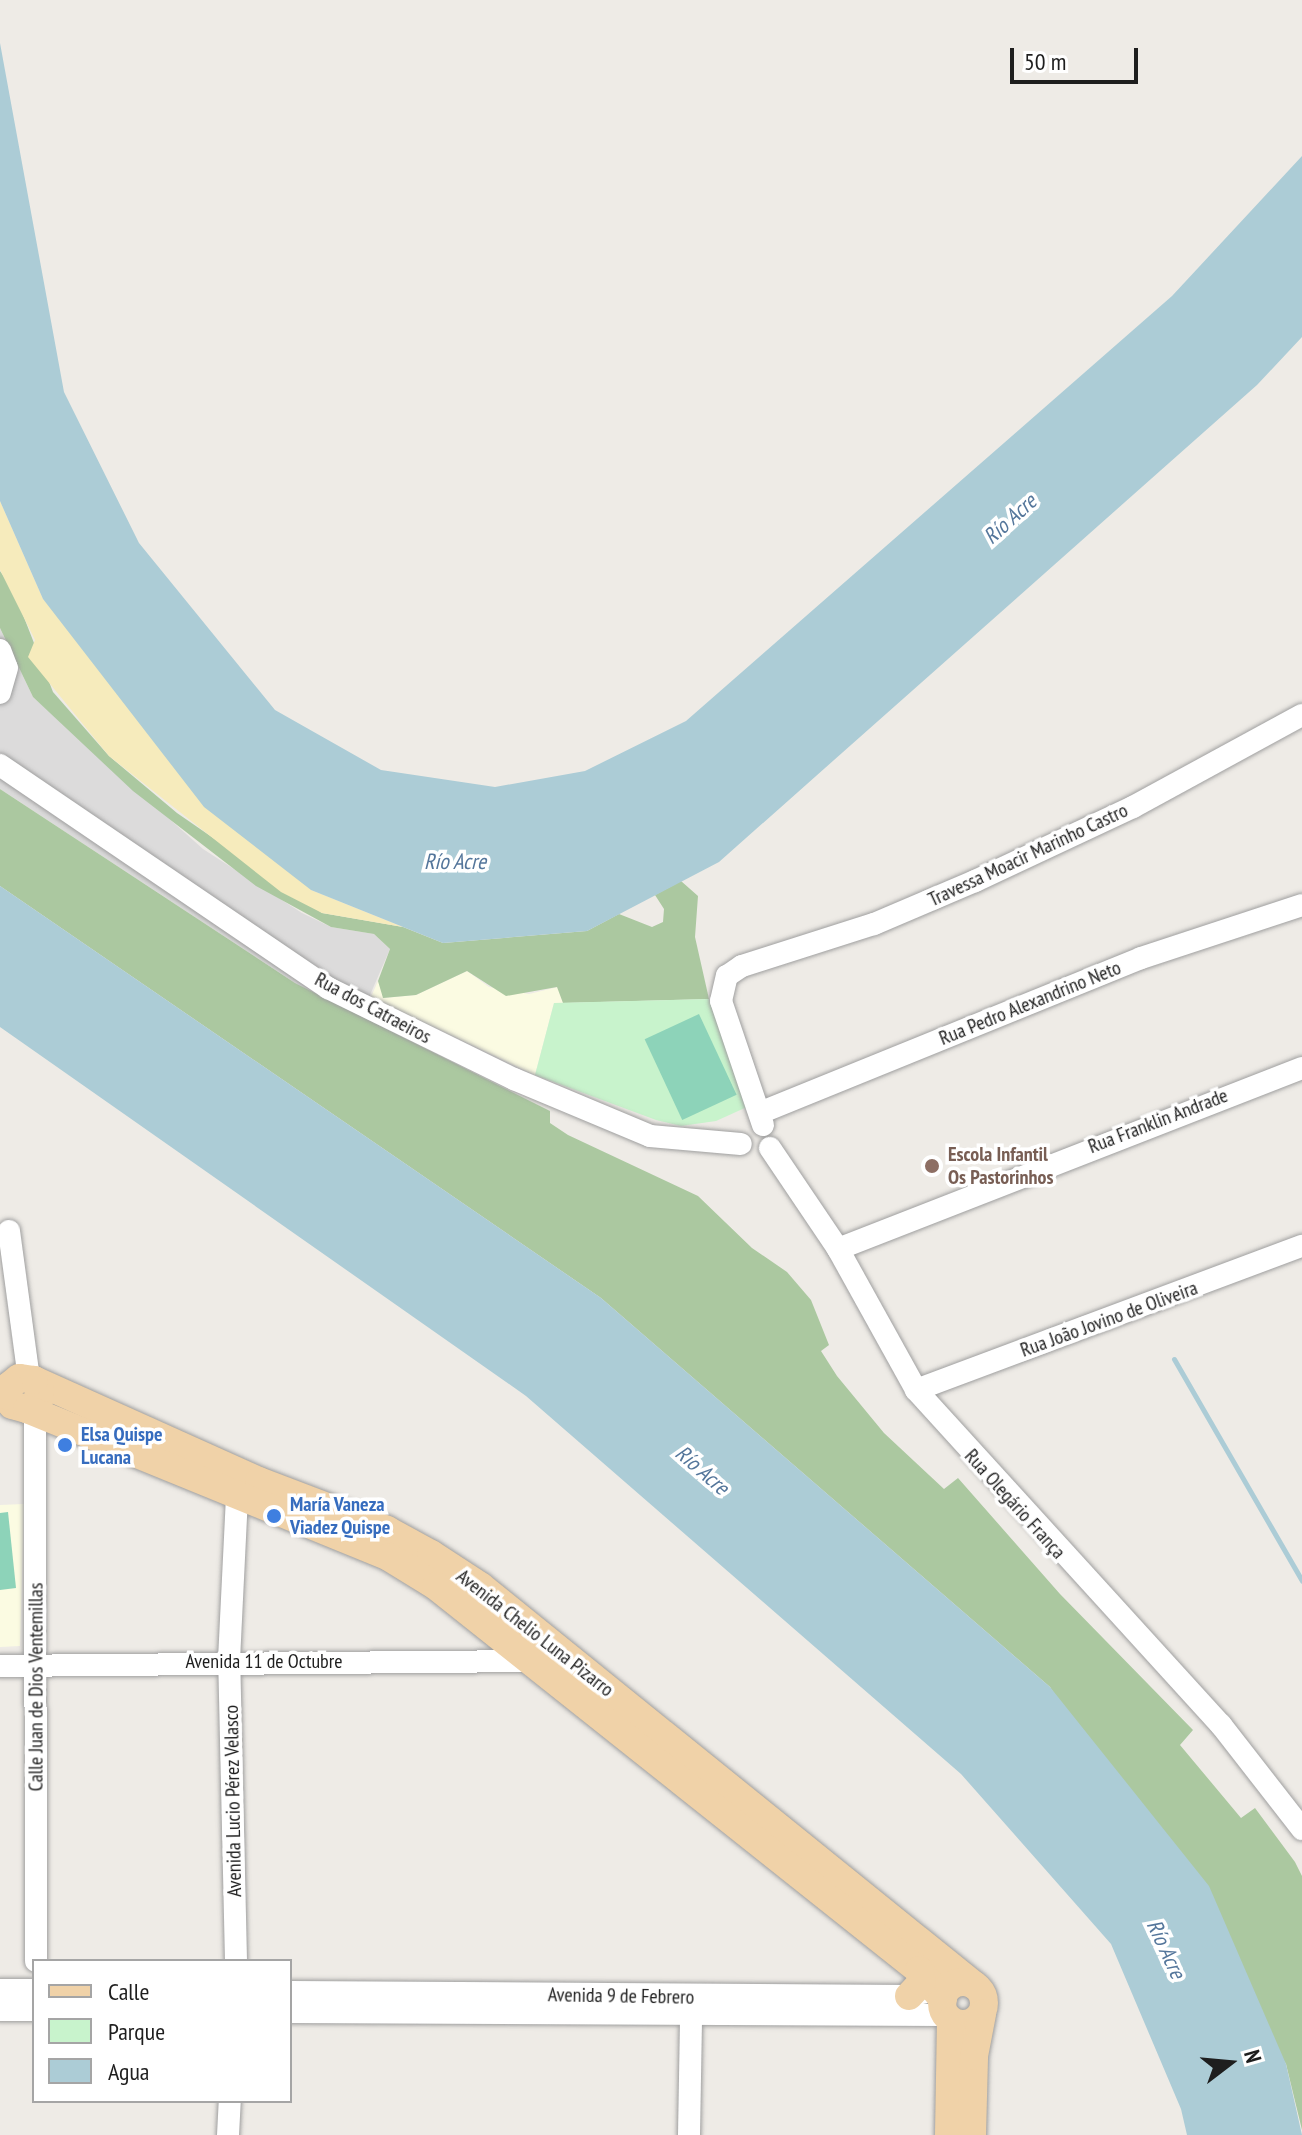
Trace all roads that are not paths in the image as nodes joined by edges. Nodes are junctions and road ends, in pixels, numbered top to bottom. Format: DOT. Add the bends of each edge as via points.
graph roads {
  1 [pos="0,650"];
  2 [pos="0,693"];
  3 [pos="1302,715"];
  4 [pos="0,765"];
  5 [pos="1302,905"];
  6 [pos="1302,1068"];
  7 [pos="763,1119"];
  8 [pos="741,1144"];
  9 [pos="770,1148"];
  10 [pos="9,1231"];
  11 [pos="1302,1246"];
  12 [pos="838,1249"];
  13 [pos="0,1360"];
  14 [pos="916,1390"];
  15 [pos="19,1396"];
  16 [pos="237,1497"];
  17 [pos="229,1660"];
  18 [pos="527,1661"];
  19 [pos="37,1665"];
  20 [pos="0,1666"];
  21 [pos="1302,1829"];
  22 [pos="36,1959"];
  23 [pos="236,1959"];
  24 [pos="0,1990"];
  25 [pos="32,1990"];
  26 [pos="292,1992"];
  27 [pos="946,1995"];
  28 [pos="909,1996"];
  29 [pos="0,2010"];
  30 [pos="32,2010"];
  31 [pos="292,2012"];
  32 [pos="691,2016"];
  33 [pos="230,2103"];
  34 [pos="228,2135"];
  35 [pos="689,2135"];
  36 [pos="949,2135"];
  37 [pos="972,2135"];
  1 -- 2 [label="street" via="7,668"];
  3 -- 7 [label="street, Travessa Moacir Marinho Castro" via="1133,807 953,891 874,924 742,966 727,976 721,1001"];
  4 -- 8 [label="street, Rua dos Catraeiros" via="328,988 514,1079 650,1136"];
  5 -- 7 [label="street, Rua Pedro Alexandrino Neto" via="1141,958"];
  6 -- 12 [label="street, Rua Franklin Andrade"];
  7 -- 8 [label="street" via="748,1126"];
  7 -- 9 [label="street" via="773,1138"];
  8 -- 9 [label="street" via="757,1156"];
  9 -- 12 [label="street, Rua Olegário França"];
  10 -- 15 [label="street, Calle Juan de Dios Ventemillas"];
  11 -- 14 [label="street, Rua João Jovino de Oliveira"];
  12 -- 14 [label="street, Rua Olegário França"];
  13 -- 15 [label="main road, Avenida Chelio Luna Pizarro"];
  14 -- 21 [label="street, Rua Olegário França" via="1221,1725"];
  15 -- 16 [label="main road, Avenida Chelio Luna Pizarro"];
  15 -- 19 [label="street, Calle Juan de Dios Ventemillas"];
  15 -- 27 [label="main road, Avenida Chelio Luna Pizarro" via="387,1530 431,1554 480,1586"];
  16 -- 17 [label="street, Avenida Lucio Pérez Velasco"];
  16 -- 18 [label="main road, Avenida Chelio Luna Pizarro" via="389,1557 436,1586"];
  17 -- 18 [label="street, Avenida 11 de Octubre"];
  17 -- 19 [label="street, Avenida 11 de Octubre"];
  17 -- 23 [label="street, Avenida Lucio Pérez Velasco"];
  18 -- 27 [label="main road, Avenida Chelio Luna Pizarro"];
  19 -- 20 [label="street, Avenida 11 de Octubre"];
  19 -- 22 [label="street, Calle Juan de Dios Ventemillas"];
  24 -- 25 [label="street"];
  26 -- 28 [label="street, Avenida 9 de Febrero"];
  27 -- 28 [label="main road" via="922,1982"];
  27 -- 32 [label="street, Avenida 9 de Febrero"];
  27 -- 36 [label="main road"];
  27 -- 37 [label="main road" via="985,2002 974,2056"];
  29 -- 30 [label="street"];
  31 -- 32 [label="street, Avenida 9 de Febrero"];
  32 -- 35 [label="street"];
  33 -- 34 [label="street"];
}
